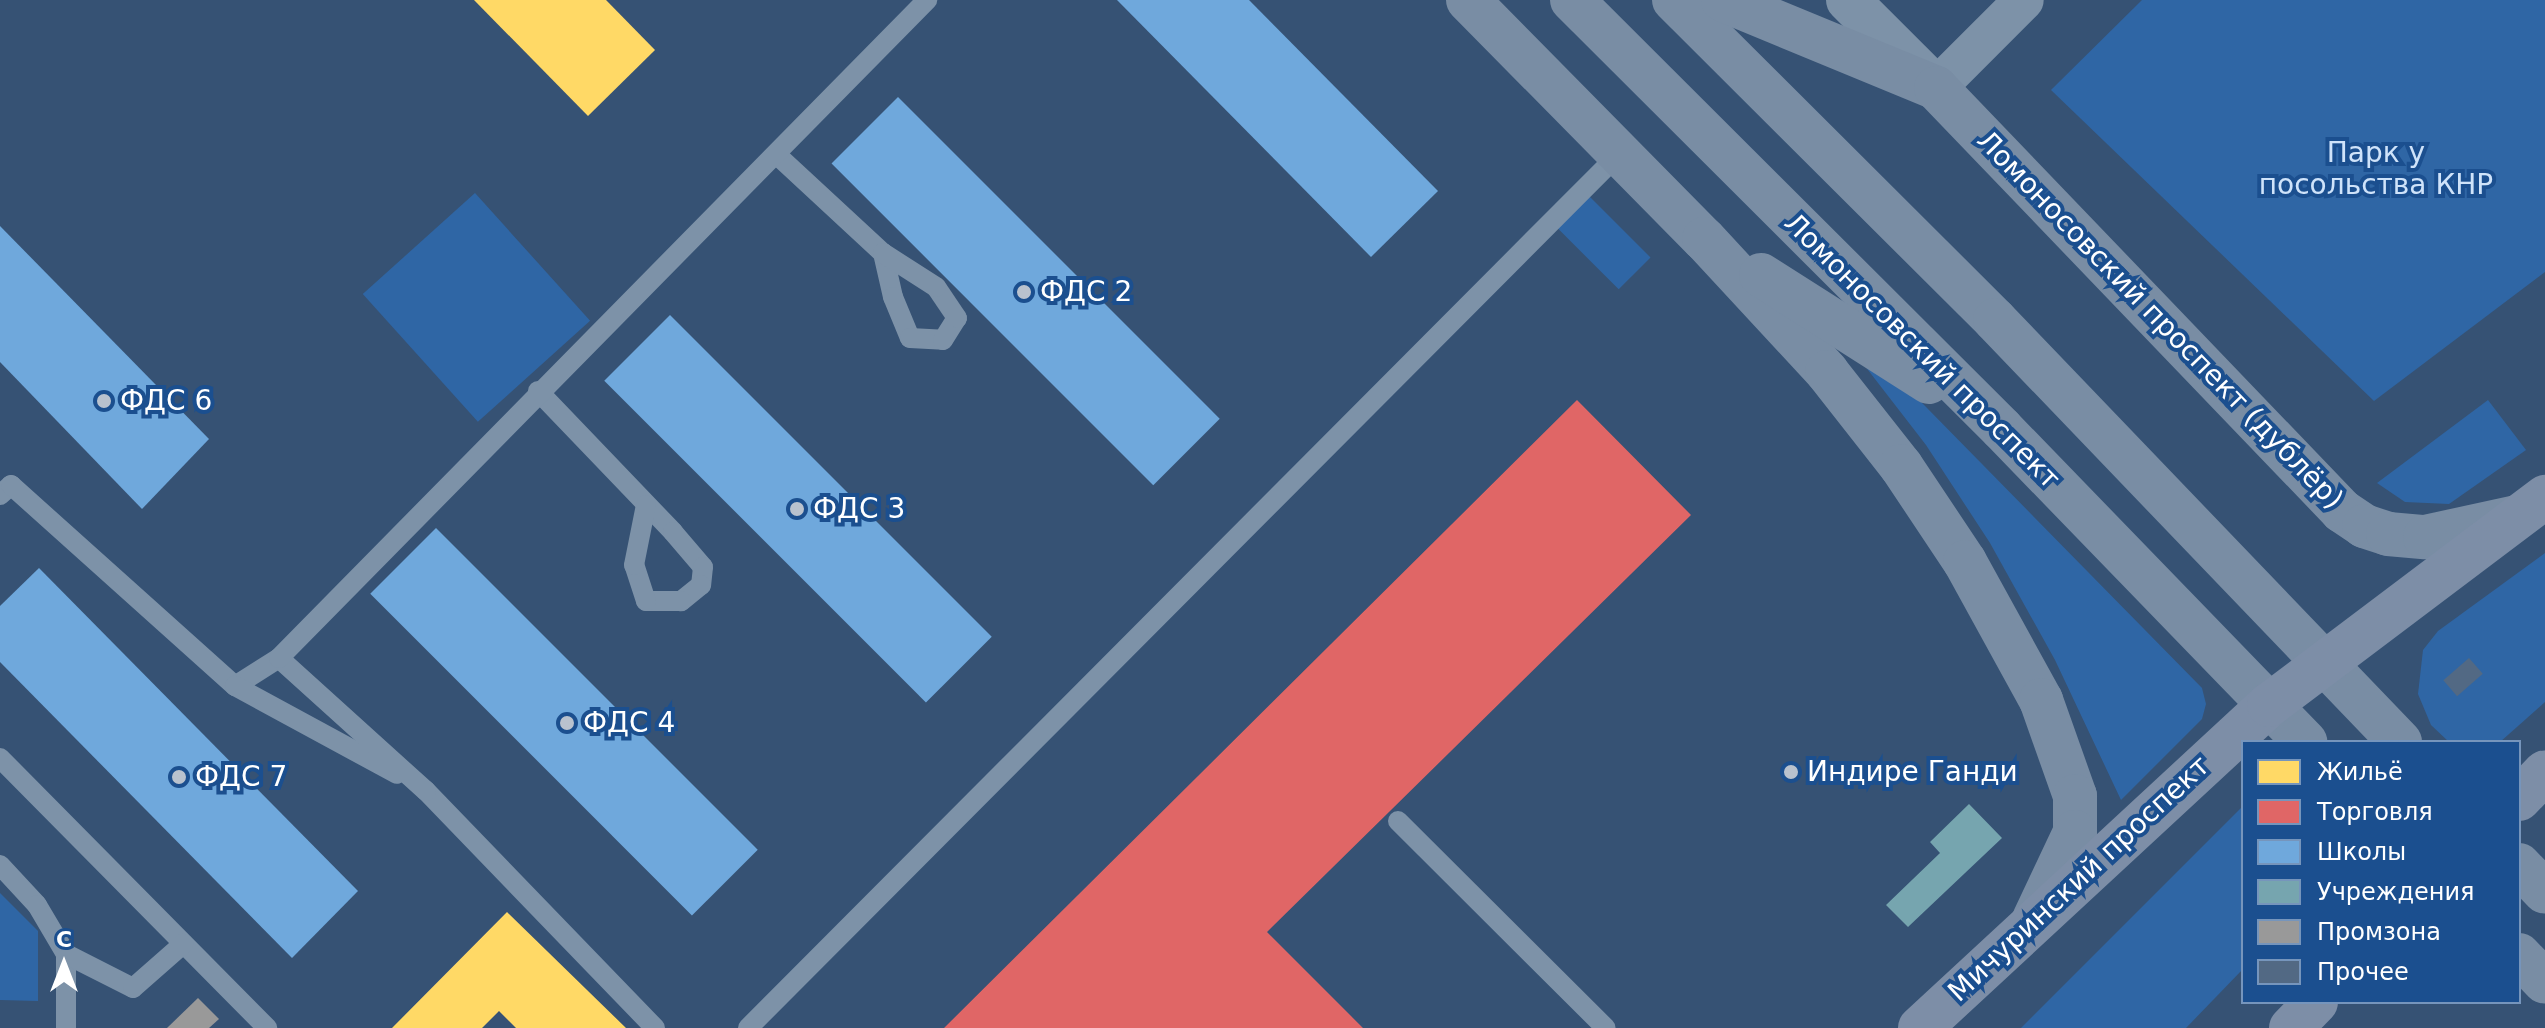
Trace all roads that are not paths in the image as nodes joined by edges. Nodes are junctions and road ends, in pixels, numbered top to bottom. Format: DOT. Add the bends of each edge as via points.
graph roads {
  1 [pos="927,0"];
  2 [pos="1468,0"];
  3 [pos="1572,0"];
  4 [pos="1674,0"];
  5 [pos="1723,0"];
  6 [pos="1848,0"];
  7 [pos="2024,0"];
  8 [pos="1936,88"];
  9 [pos="1620,153"];
  10 [pos="777,155"];
  11 [pos="1704,239"];
  12 [pos="883,253"];
  13 [pos="538,391"];
  14 [pos="2002,429"];
  15 [pos="4,484"];
  16 [pos="646,505"];
  17 [pos="2531,507"];
  18 [pos="279,658"];
  19 [pos="2322,663"];
  20 [pos="235,686"];
  21 [pos="2269,705"];
  22 [pos="2303,740"];
  23 [pos="2398,740"];
  24 [pos="0,758"];
  25 [pos="426,791"];
  26 [pos="1398,821"];
  27 [pos="0,865"];
  28 [pos="2521,867"];
  29 [pos="2545,892"];
  30 [pos="2034,919"];
  31 [pos="183,944"];
  32 [pos="66,954"];
  33 [pos="2521,957"];
  34 [pos="2545,982"];
  35 [pos="2314,1004"];
  36 [pos="66,1028"];
  37 [pos="267,1028"];
  38 [pos="655,1028"];
  39 [pos="748,1028"];
  40 [pos="1606,1028"];
  41 [pos="1920,1028"];
  42 [pos="2291,1028"];
  1 -- 10 [label="lane"];
  2 -- 9 [label="main road"];
  3 -- 14 [label="main road, Ломоносовский проспект"];
  4 -- 19 [label="main road" via="1995,320"];
  5 -- 8 [label="main road"];
  6 -- 8 [label="street, Ломоносовский проспект (дублёр)"];
  7 -- 8 [label="street"];
  8 -- 17 [label="main road, Ломоносовский проспект (дублёр)" via="2342,511 2388,534 2425,537"];
  9 -- 11 [label="main road"];
  9 -- 39 [label="lane"];
  10 -- 12 [label="lane"];
  10 -- 13 [label="lane"];
  11 -- 14 [label="main road"];
  11 -- 30 [label="main road" via="1827,372 1901,466 1965,562 2027,673 2058,739 2075,796 2075,832"];
  13 -- 16 [label="lane"];
  13 -- 18 [label="lane"];
  14 -- 21 [label="main road, Ломоносовский проспект"];
  15 -- 20 [label="lane"];
  16 -- 16 [label="lane" via="703,567 701,585 681,601 646,601 634,565"];
  17 -- 19 [label="main road, Мичуринский проспект"];
  18 -- 20 [label="lane"];
  18 -- 25 [label="lane"];
  19 -- 21 [label="main road, Мичуринский проспект"];
  19 -- 23 [label="main road"];
  20 -- 25 [label="lane"];
  21 -- 22 [label="main road, Ломоносовский проспект"];
  21 -- 30 [label="main road, Мичуринский проспект"];
  24 -- 31 [label="lane"];
  25 -- 38 [label="lane"];
  26 -- 40 [label="lane"];
  27 -- 32 [label="lane" via="37,905"];
  28 -- 29 [label="main road"];
  30 -- 41 [label="main road, Мичуринский проспект"];
  31 -- 32 [label="lane" via="133,988"];
  31 -- 37 [label="lane"];
  32 -- 36 [label="lane"];
  33 -- 34 [label="main road"];
  35 -- 42 [label="main road"];
}
